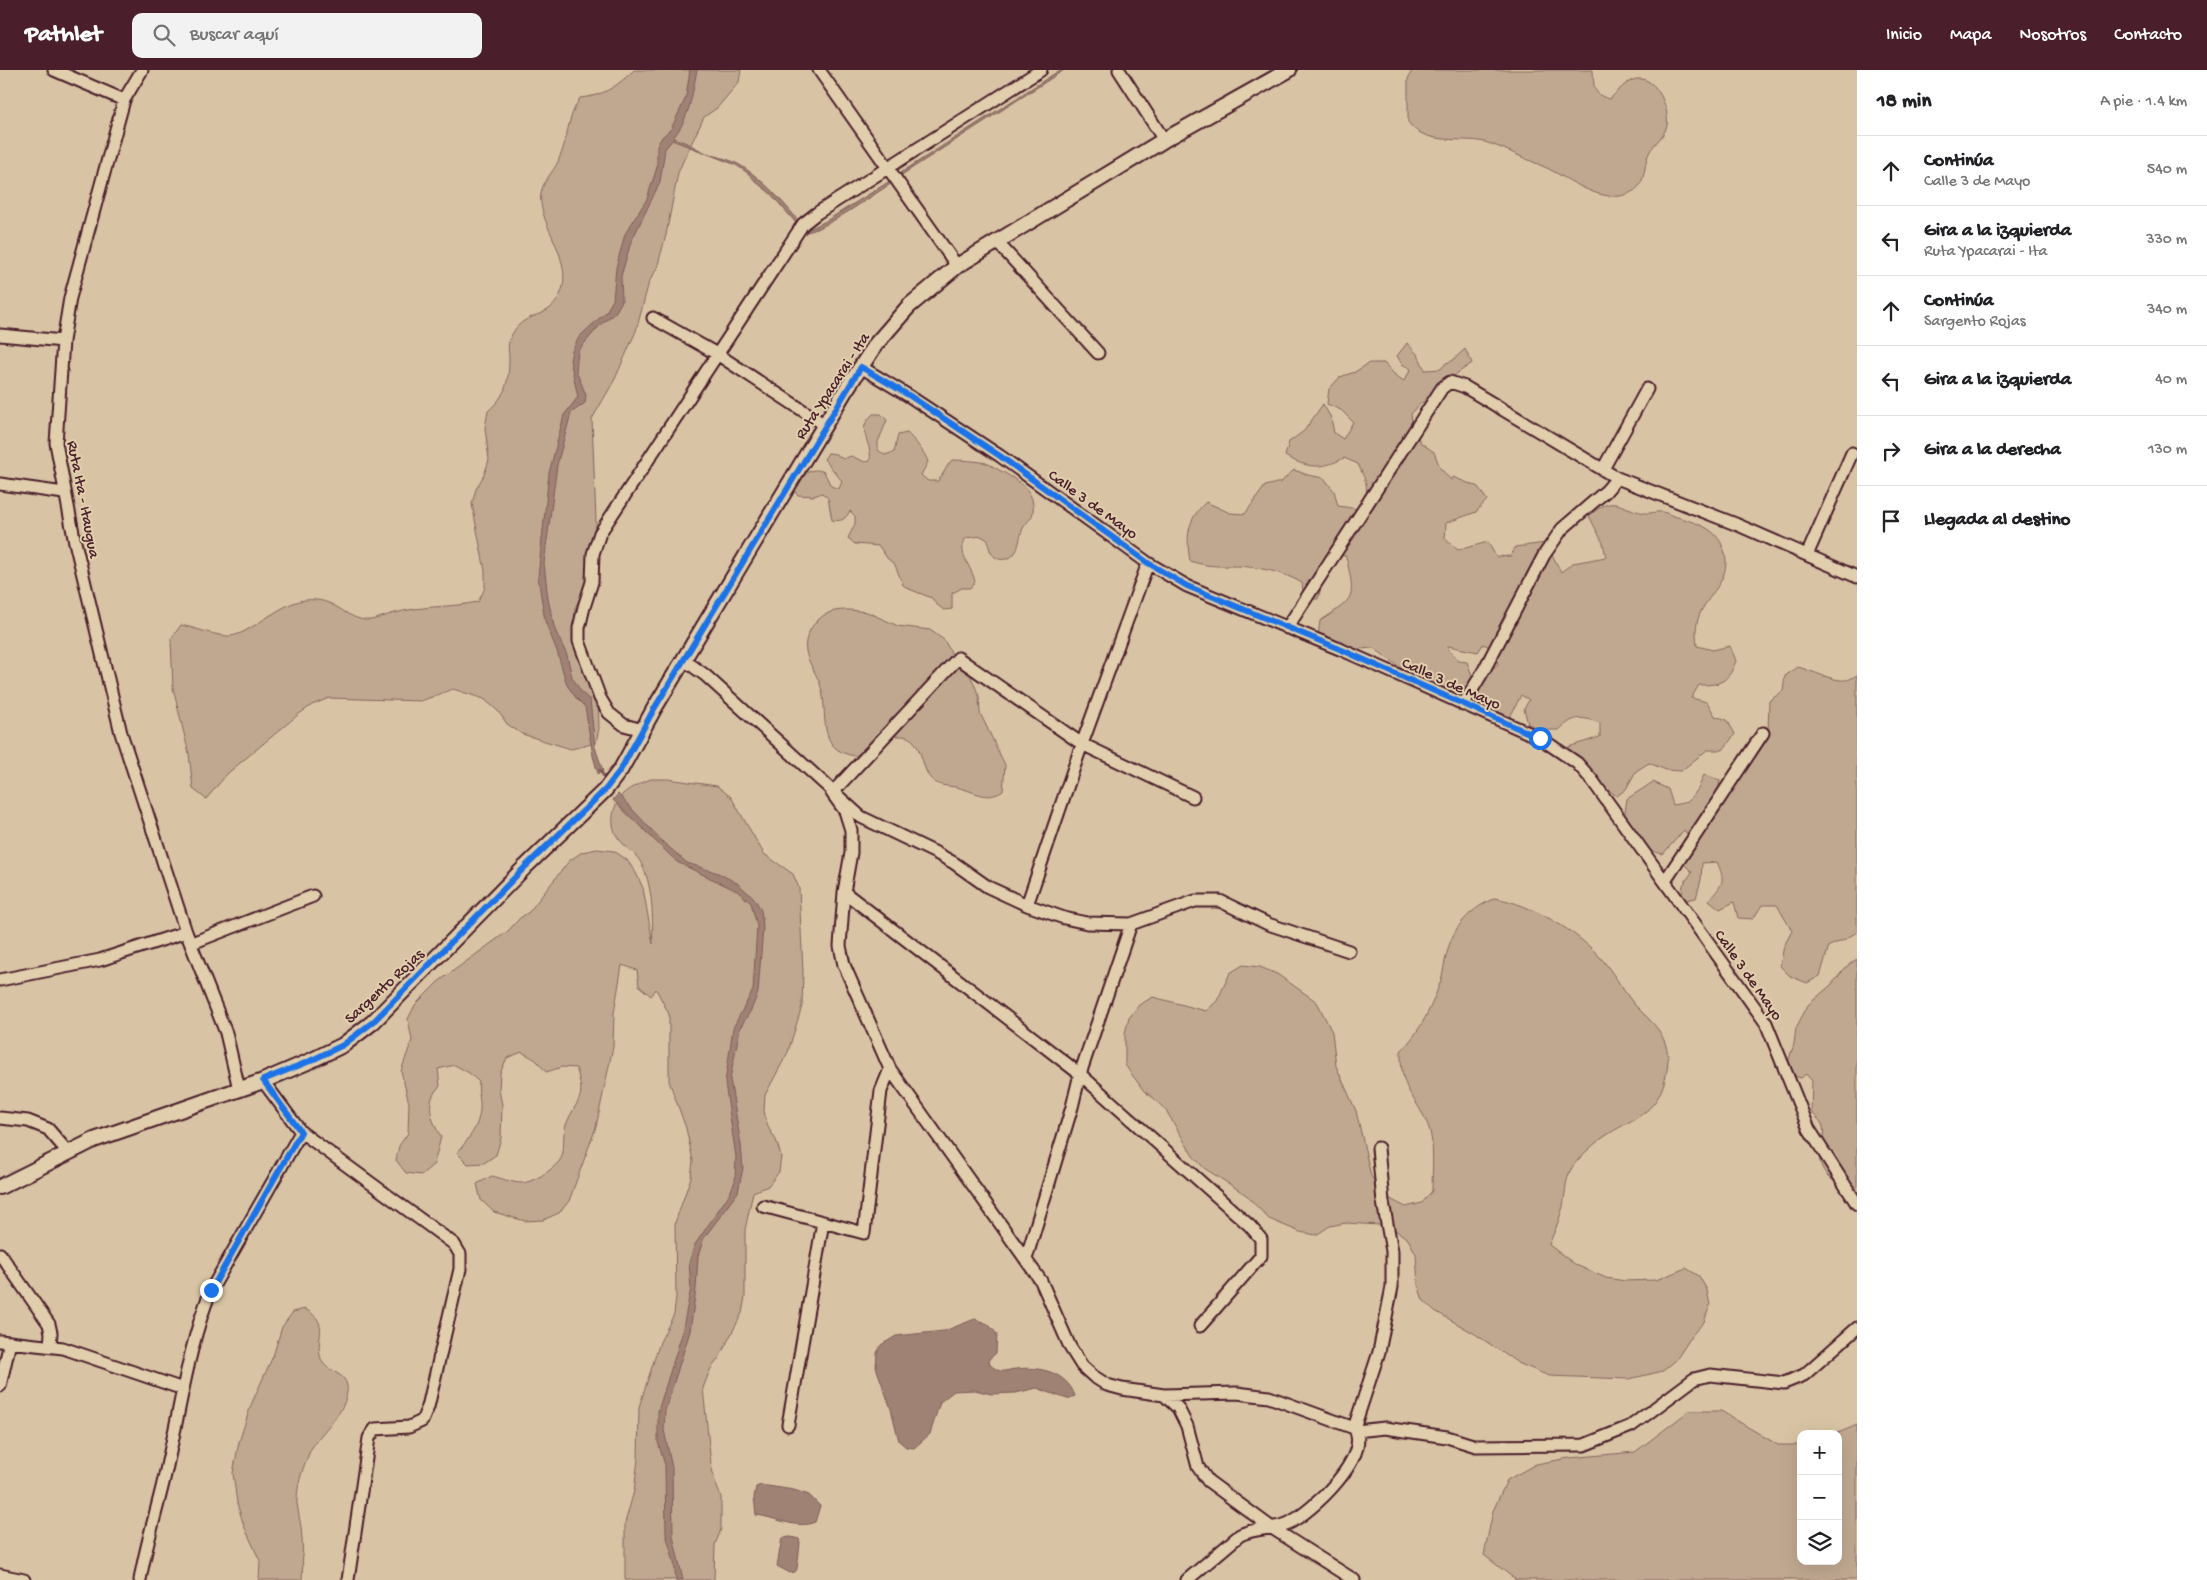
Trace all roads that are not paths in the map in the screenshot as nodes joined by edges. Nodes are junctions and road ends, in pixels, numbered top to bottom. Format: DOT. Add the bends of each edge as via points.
graph roads {
  1 [pos="54,70"];
  2 [pos="142,70"];
  3 [pos="819,70"];
  4 [pos="1041,70"];
  5 [pos="1119,70"];
  6 [pos="1289,70"];
  7 [pos="124,100"];
  8 [pos="1164,140"];
  9 [pos="892,175"];
  10 [pos="997,242"];
  11 [pos="957,266"];
  12 [pos="653,318"];
  13 [pos="0,335"];
  14 [pos="63,341"];
  15 [pos="1098,352"];
  16 [pos="717,354"];
  17 [pos="861,367"];
  18 [pos="1647,389"];
  19 [pos="825,425"];
  20 [pos="1852,452"];
  21 [pos="1603,469"];
  22 [pos="1617,478"];
  23 [pos="0,484"];
  24 [pos="64,493"];
  25 [pos="1807,555"];
  26 [pos="1148,563"];
  27 [pos="1857,577"];
  28 [pos="1287,628"];
  29 [pos="684,660"];
  30 [pos="1464,705"];
  31 [pos="643,730"];
  32 [pos="1763,734"];
  33 [pos="1082,744"];
  34 [pos="621,769"];
  35 [pos="832,793"];
  36 [pos="1193,797"];
  37 [pos="1665,881"];
  38 [pos="844,892"];
  39 [pos="313,896"];
  40 [pos="1026,905"];
  41 [pos="1130,924"];
  42 [pos="186,932"];
  43 [pos="192,944"];
  44 [pos="1349,951"];
  45 [pos="0,980"];
  46 [pos="890,1069"];
  47 [pos="1080,1074"];
  48 [pos="263,1080"];
  49 [pos="239,1089"];
  50 [pos="0,1118"];
  51 [pos="301,1132"];
  52 [pos="1378,1148"];
  53 [pos="67,1151"];
  54 [pos="0,1186"];
  55 [pos="1857,1204"];
  56 [pos="763,1206"];
  57 [pos="823,1222"];
  58 [pos="0,1254"];
  59 [pos="1026,1259"];
  60 [pos="1200,1326"];
  61 [pos="1857,1328"];
  62 [pos="5,1342"];
  63 [pos="50,1346"];
  64 [pos="0,1386"];
  65 [pos="183,1389"];
  66 [pos="1164,1396"];
  67 [pos="788,1425"];
  68 [pos="1355,1430"];
  69 [pos="1272,1528"];
  70 [pos="0,1575"];
  71 [pos="24,1580"];
  72 [pos="140,1580"];
  73 [pos="348,1580"];
  74 [pos="1187,1580"];
  75 [pos="1354,1580"];
  1 -- 7 [label="street"];
  2 -- 7 [label="street, Ruta Ita - Itaugua"];
  3 -- 9 [label="street"];
  4 -- 9 [label="street"];
  5 -- 8 [label="street"];
  6 -- 8 [label="street, Ruta Ypacarai - Ita"];
  7 -- 14 [label="street, Ruta Ita - Itaugua" via="70,298"];
  8 -- 10 [label="street, Ruta Ypacarai - Ita"];
  9 -- 11 [label="street"];
  9 -- 16 [label="street" via="816,213 802,226"];
  10 -- 11 [label="street, Ruta Ypacarai - Ita"];
  10 -- 15 [label="street"];
  11 -- 17 [label="street, Ruta Ypacarai - Ita" via="909,306"];
  12 -- 16 [label="street"];
  13 -- 14 [label="street"];
  14 -- 24 [label="street, Ruta Ita - Itaugua" via="56,443"];
  16 -- 19 [label="street"];
  16 -- 31 [label="street" via="600,533 593,554 592,582 579,628 579,641 600,698 609,713 624,725"];
  17 -- 19 [label="street, Ruta Ypacarai - Ita"];
  17 -- 26 [label="street, Calle 3 de Mayo" via="1000,456"];
  18 -- 21 [label="street"];
  19 -- 29 [label="street, Ruta Ypacarai - Ita"];
  20 -- 25 [label="street"];
  21 -- 22 [label="street"];
  21 -- 28 [label="street" via="1465,387 1450,382 1442,388"];
  22 -- 25 [label="street" via="1738,524"];
  22 -- 30 [label="street" via="1562,528 1544,555"];
  23 -- 24 [label="street"];
  24 -- 42 [label="street, Ruta Ita - Itaugua" via="121,733"];
  25 -- 27 [label="street"];
  26 -- 28 [label="street, Calle 3 de Mayo" via="1187,586"];
  26 -- 33 [label="street"];
  28 -- 30 [label="street, Calle 3 de Mayo"];
  29 -- 31 [label="street, Ruta Ypacarai - Ita"];
  29 -- 35 [label="street" via="705,675"];
  30 -- 37 [label="street, Calle 3 de Mayo" via="1540,738 1578,763"];
  31 -- 34 [label="street, Ruta Ypacarai - Ita"];
  32 -- 37 [label="street"];
  33 -- 35 [label="street" via="958,658"];
  33 -- 36 [label="street"];
  33 -- 40 [label="street"];
  34 -- 48 [label="street, Sargento Rojas" via="605,790 373,1022 343,1045"];
  35 -- 38 [label="street" via="845,811 851,830 851,853"];
  35 -- 40 [label="street" via="868,821 936,853 988,887"];
  37 -- 55 [label="street, Calle 3 de Mayo" via="1766,1023 1809,1129"];
  38 -- 46 [label="street" via="840,946 844,965"];
  38 -- 47 [label="street"];
  39 -- 43 [label="street"];
  40 -- 41 [label="street" via="1087,923"];
  41 -- 44 [label="street" via="1195,901 1220,901 1268,924"];
  41 -- 47 [label="street"];
  42 -- 43 [label="street, Ruta Ita - Itaugua"];
  42 -- 45 [label="street" via="100,960"];
  43 -- 49 [label="street, Ruta Ita - Itaugua" via="226,1033"];
  46 -- 57 [label="street" via="882,1091 864,1233"];
  46 -- 59 [label="street"];
  47 -- 59 [label="street"];
  47 -- 60 [label="street" via="1250,1226 1260,1239 1261,1256"];
  48 -- 49 [label="street, Sargento Rojas"];
  48 -- 51 [label="street"];
  49 -- 53 [label="street, Sargento Rojas"];
  50 -- 53 [label="street" via="28,1121 48,1129"];
  51 -- 65 [label="street" via="211,1290 200,1318"];
  51 -- 73 [label="street" via="454,1244 460,1254 460,1269 428,1408 422,1421 408,1427 375,1429 369,1438"];
  52 -- 68 [label="street" via="1392,1251 1392,1287 1379,1352"];
  53 -- 54 [label="street, Sargento Rojas"];
  56 -- 57 [label="street"];
  57 -- 67 [label="street"];
  58 -- 63 [label="street" via="49,1324"];
  59 -- 66 [label="street" via="1041,1281 1070,1347 1082,1366 1107,1385"];
  61 -- 68 [label="street" via="1804,1375 1784,1383 1710,1375 1694,1379 1631,1426 1584,1445 1476,1446 1448,1437 1385,1428"];
  62 -- 63 [label="street"];
  62 -- 64 [label="street"];
  63 -- 65 [label="street" via="83,1354"];
  65 -- 72 [label="street"];
  66 -- 68 [label="street" via="1237,1393 1268,1397"];
  66 -- 69 [label="street" via="1178,1408 1187,1426 1198,1466 1208,1481"];
  68 -- 69 [label="street" via="1358,1438 1356,1450 1329,1492 1300,1516"];
  69 -- 74 [label="street" via="1250,1530 1240,1535"];
  69 -- 75 [label="street"];
  70 -- 71 [label="street"];
}
